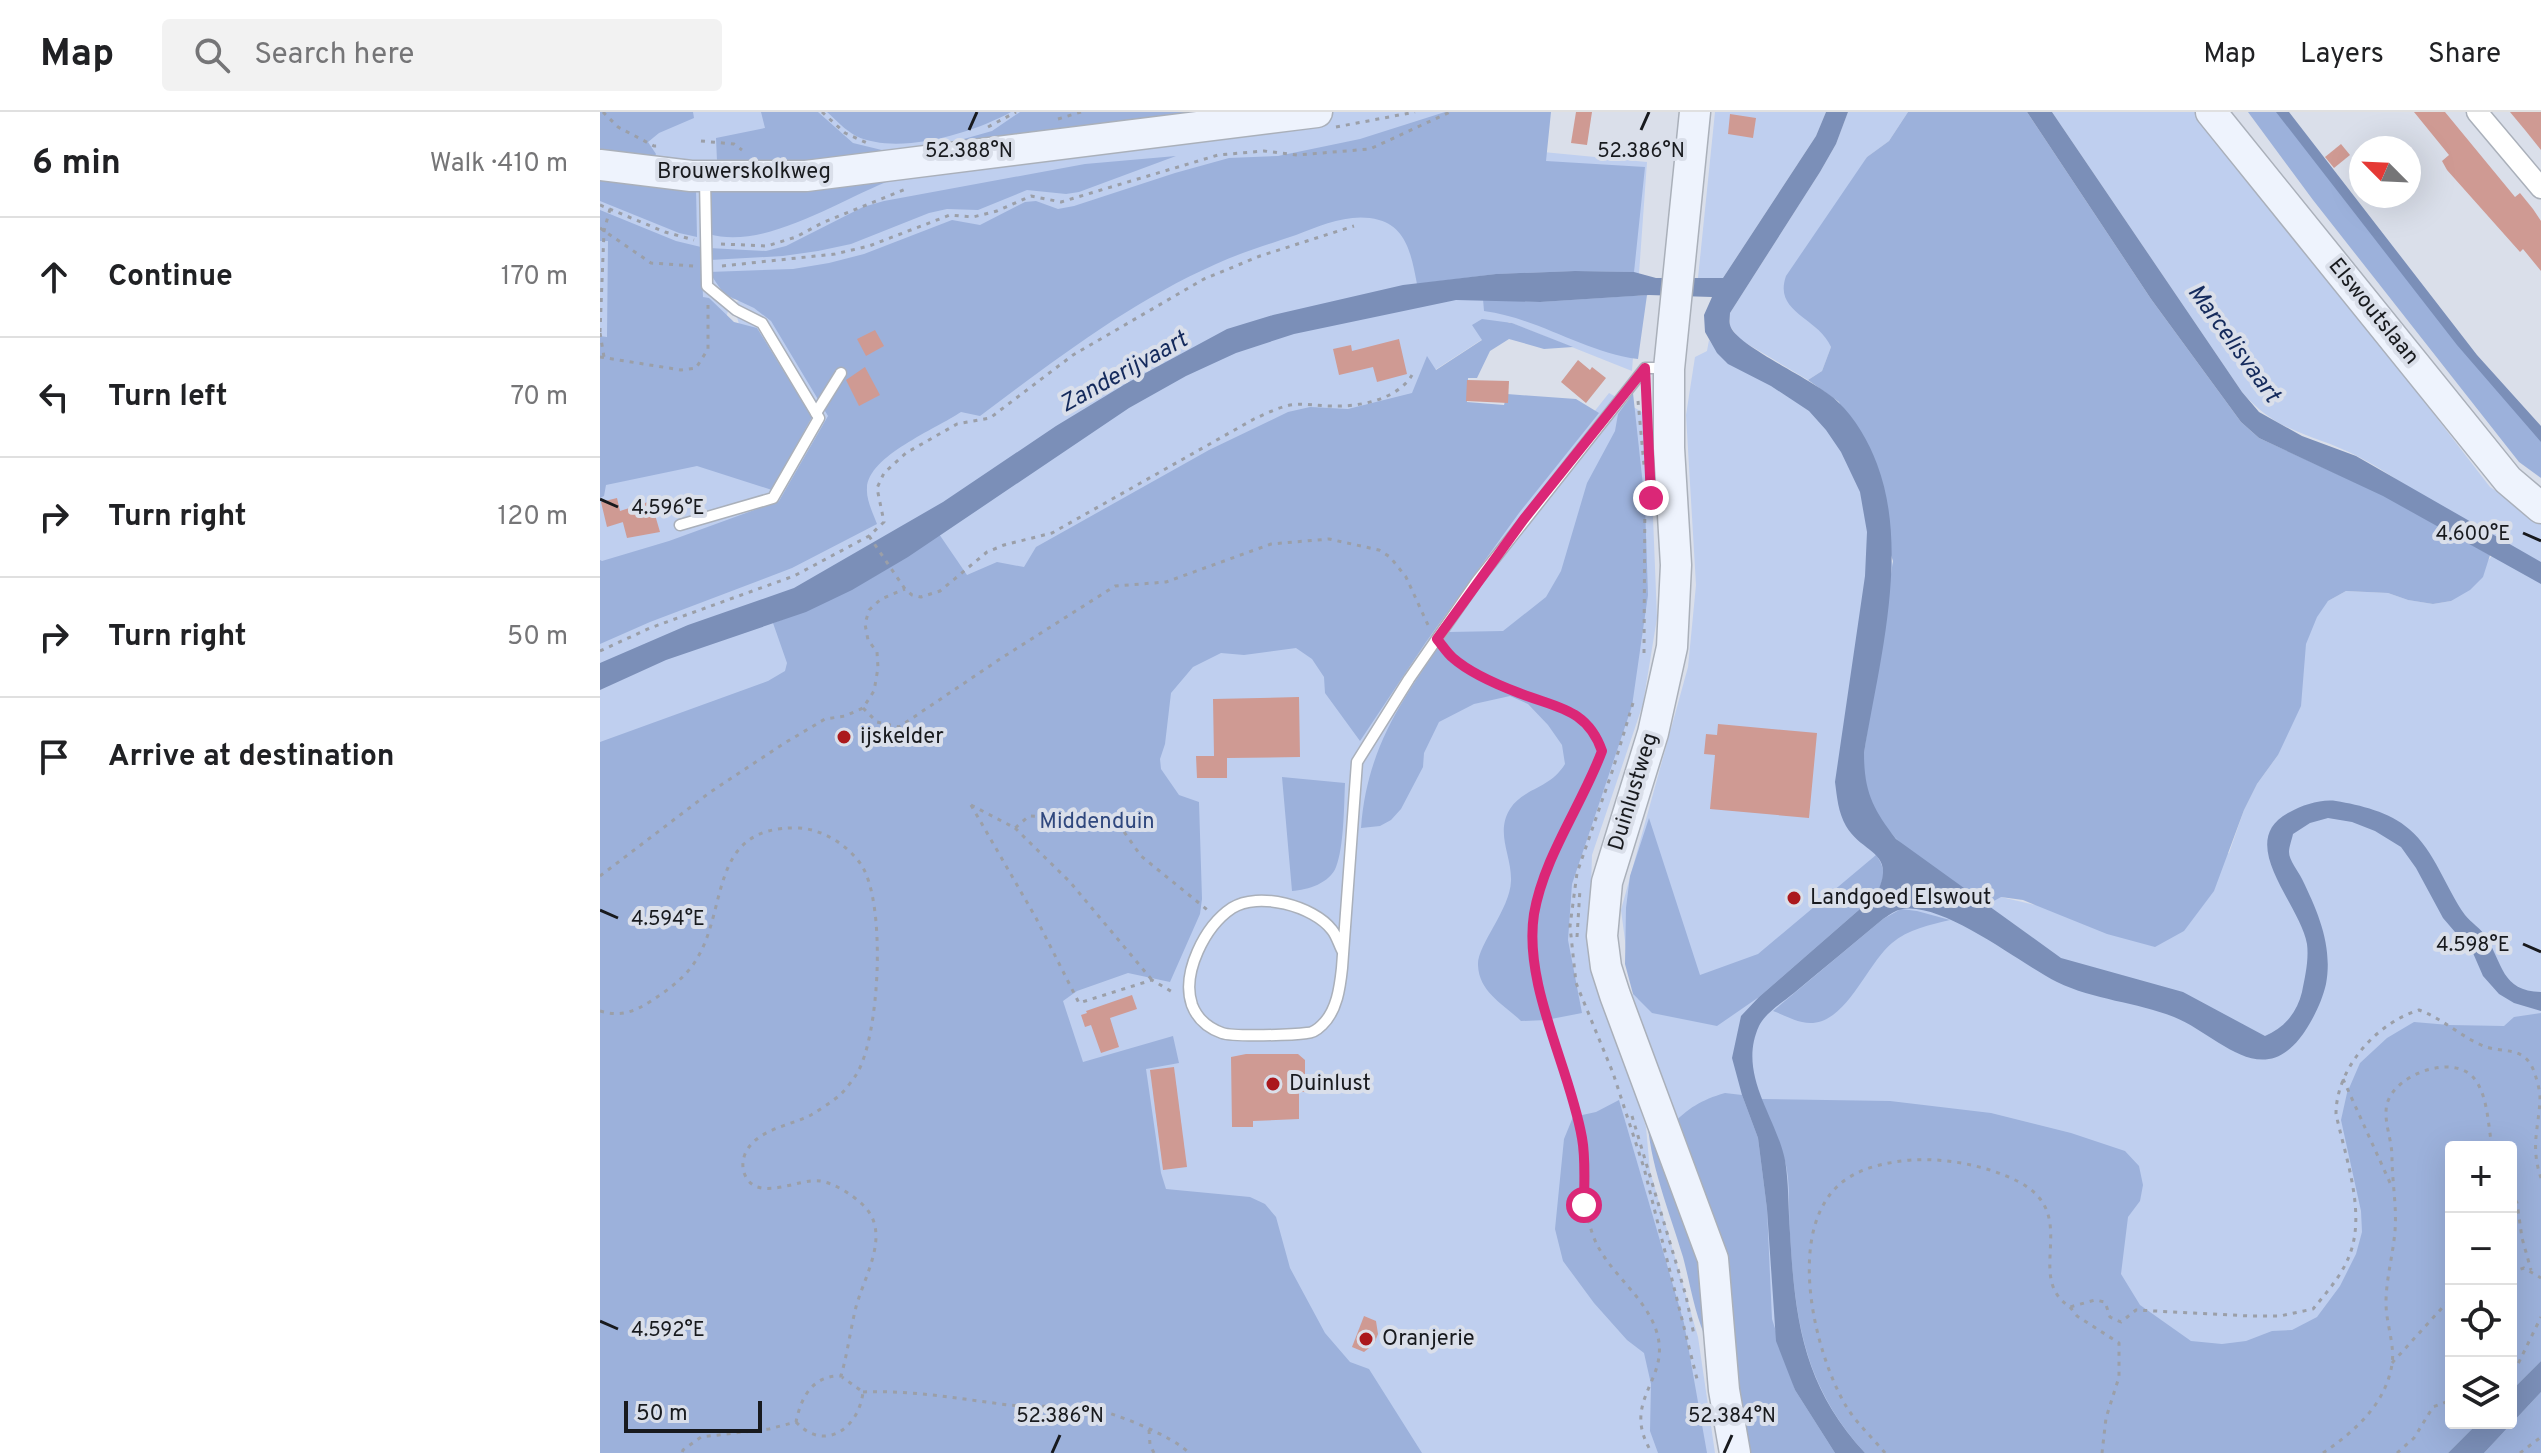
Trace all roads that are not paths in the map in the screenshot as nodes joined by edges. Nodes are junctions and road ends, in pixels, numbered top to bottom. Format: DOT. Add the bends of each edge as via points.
graph roads {
  1 [pos="1695,112"];
  2 [pos="2211,112"];
  3 [pos="2477,112"];
  4 [pos="1322,120"];
  5 [pos="600,165"];
  6 [pos="705,177"];
  7 [pos="2541,188"];
  8 [pos="1651,371"];
  9 [pos="841,373"];
  10 [pos="816,413"];
  11 [pos="2541,508"];
  12 [pos="680,525"];
  13 [pos="1343,952"];
  14 [pos="1735,1453"];
  1 -- 8 [label="street, Duinlustweg" via="1675,303"];
  2 -- 11 [label="street, Elswoutslaan" via="2508,480"];
  3 -- 7 [label="street"];
  4 -- 6 [label="street, Brouwerskolkweg" via="806,176"];
  5 -- 6 [label="street, Brouwerskolkweg"];
  6 -- 10 [label="lane" via="707,286 762,323"];
  8 -- 13 [label="lane" via="1524,519 1357,762"];
  8 -- 14 [label="street, Duinlustweg" via="1669,448 1676,565 1672,647 1653,733 1607,882 1602,936 1615,995 1713,1259"];
  9 -- 10 [label="lane"];
  10 -- 12 [label="lane" via="819,418 773,498"];
  13 -- 13 [label="lane" via="1332,930 1316,916 1289,905 1239,905 1220,919 1201,946 1193,963 1191,1003 1198,1017 1224,1034 1311,1033 1334,1005"];
}
